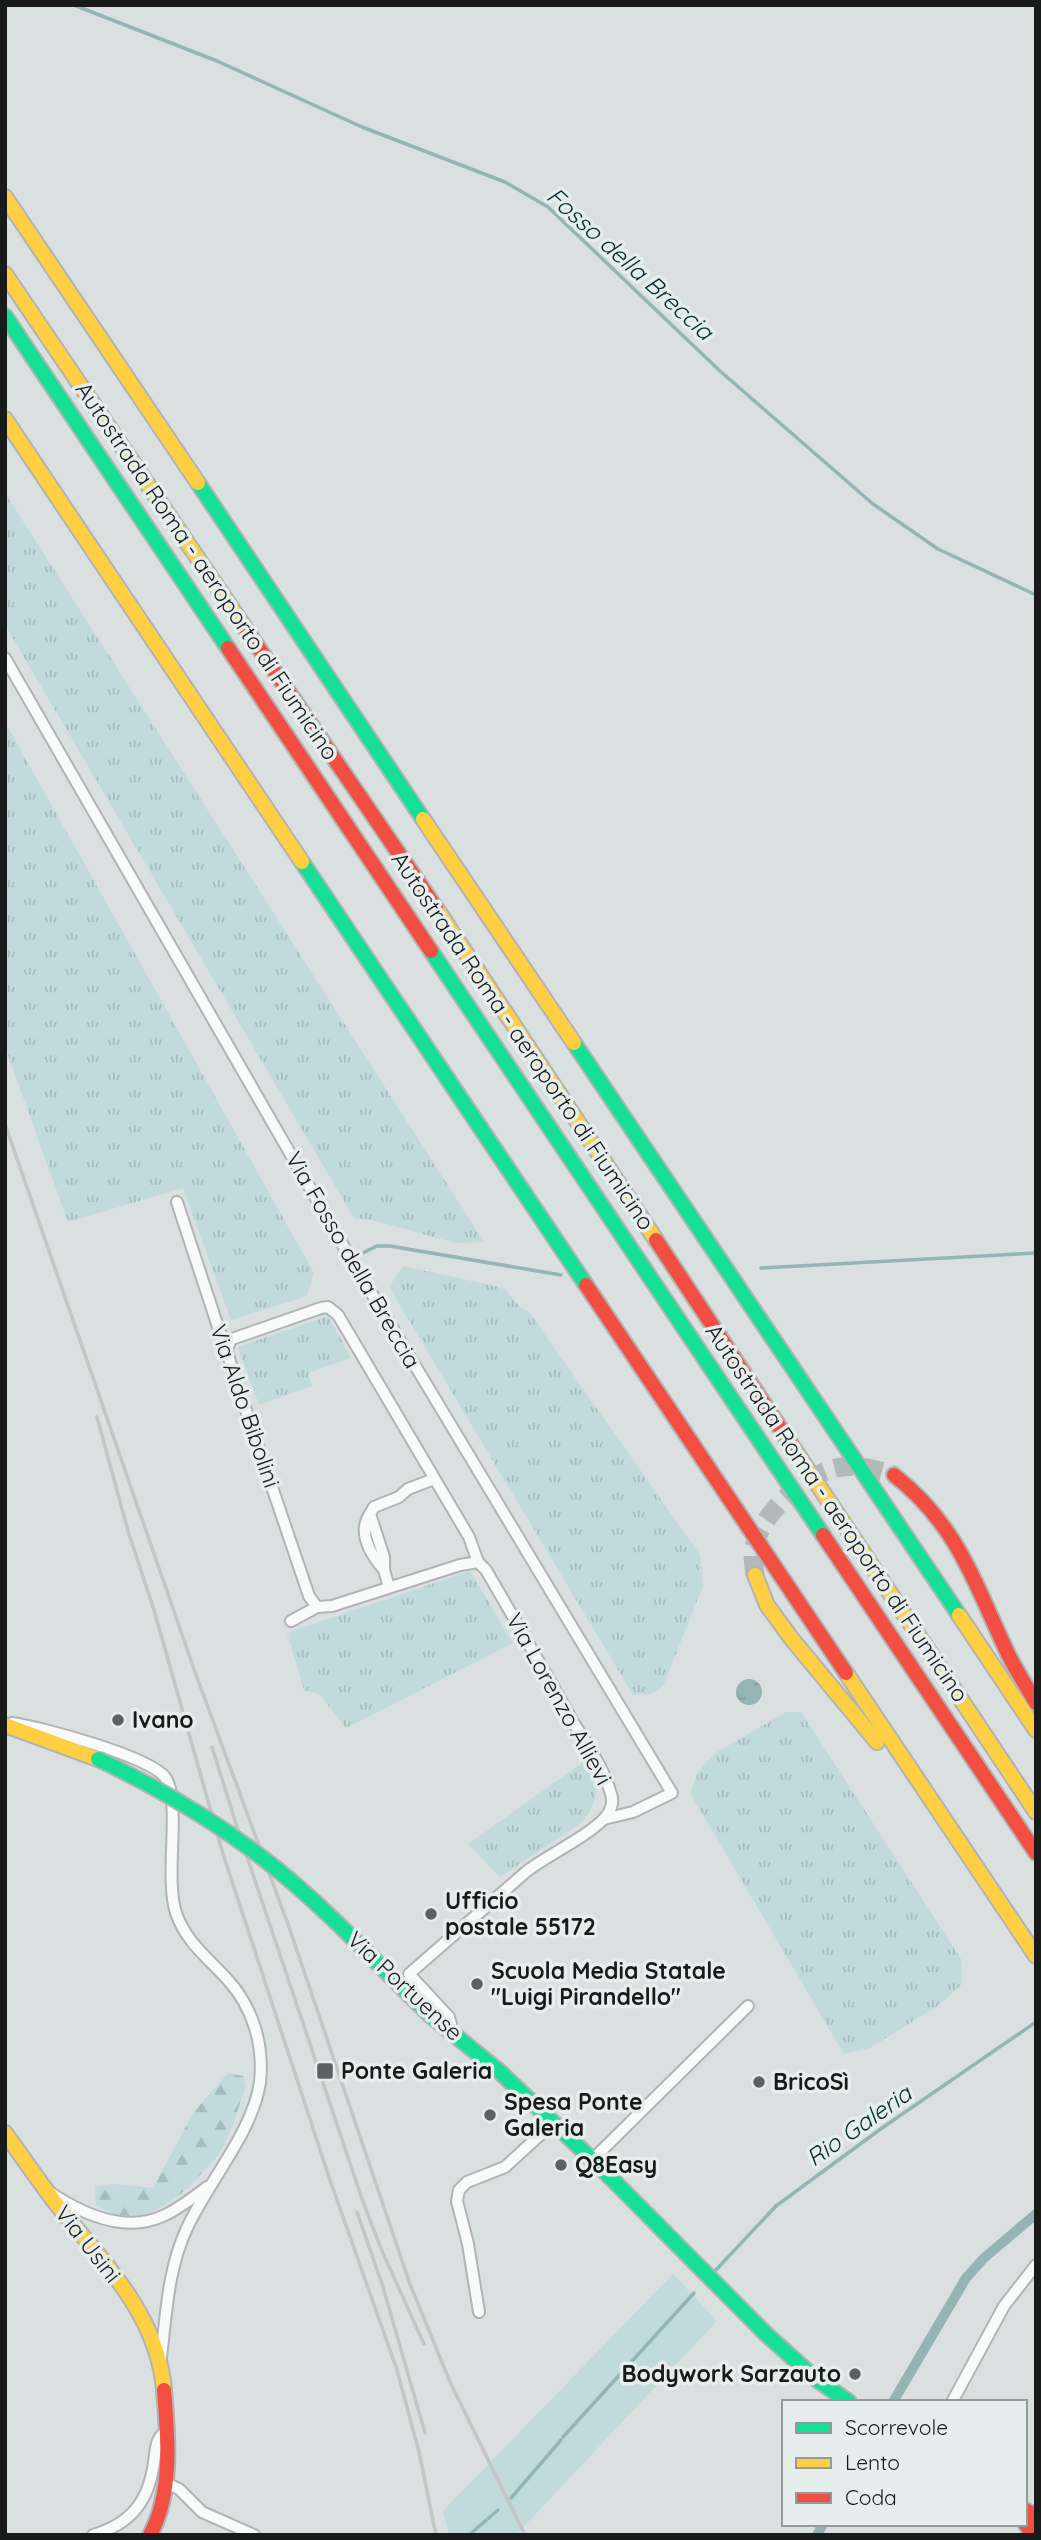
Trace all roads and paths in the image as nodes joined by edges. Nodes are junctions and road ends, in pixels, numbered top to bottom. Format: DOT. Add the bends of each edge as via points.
graph roads {
  1 [pos="5,197"];
  2 [pos="5,274"];
  3 [pos="5,316"];
  4 [pos="5,419"];
  5 [pos="5,658"];
  6 [pos="177,1202"];
  7 [pos="229,1343"];
  8 [pos="894,1475"];
  9 [pos="434,1479"];
  10 [pos="478,1562"];
  11 [pos="755,1575"];
  12 [pos="389,1587"];
  13 [pos="317,1607"];
  14 [pos="291,1621"];
  15 [pos="1036,1703"];
  16 [pos="5,1724"];
  17 [pos="1036,1730"];
  18 [pos="1036,1812"];
  19 [pos="604,1819"];
  20 [pos="945,1822"];
  21 [pos="1036,1853"];
  22 [pos="1036,1956"];
  23 [pos="748,2006"];
  24 [pos="449,2029"];
  25 [pos="553,2123"];
  26 [pos="8,2142"];
  27 [pos="592,2160"];
  28 [pos="209,2186"];
  29 [pos="46,2189"];
  30 [pos="1036,2265"];
  31 [pos="479,2312"];
  32 [pos="160,2361"];
  33 [pos="846,2400"];
  34 [pos="953,2400"];
  35 [pos="165,2432"];
  36 [pos="166,2483"];
  37 [pos="93,2535"];
  38 [pos="150,2535"];
  39 [pos="254,2535"];
  1 -- 17 [label="main road"];
  2 -- 18 [label="main road, Autostrada Roma - aeroporto di Fiumicino" via="417,881"];
  3 -- 21 [label="main road, Autostrada Roma - aeroporto di Fiumicino"];
  4 -- 20 [label="main road"];
  5 -- 19 [label="street, Via Fosso della Breccia" via="347,1252 672,1793 634,1812"];
  6 -- 7 [label="street, Via Aldo Bibolini" via="220,1333"];
  7 -- 9 [label="street, Via Lorenzo Allievi" via="328,1307 338,1315"];
  7 -- 13 [label="street, Via Aldo Bibolini" via="233,1372 309,1597"];
  8 -- 15 [label="main road" via="926,1502 956,1544"];
  9 -- 10 [label="street, Via Lorenzo Allievi"];
  9 -- 12 [label="street" via="374,1507 370,1514"];
  10 -- 12 [label="street"];
  10 -- 19 [label="street, Via Lorenzo Allievi" via="602,1771 612,1799"];
  11 -- 20 [label="main road" via="766,1605 791,1638 929,1810"];
  12 -- 13 [label="street"];
  13 -- 14 [label="street"];
  16 -- 24 [label="main road, Via Portuense, bridge" via="98,1759 171,1796 262,1856"];
  16 -- 28 [label="street" via="58,1732 149,1764 170,1785 170,1875 175,1908 191,1942 241,1997 255,2027 261,2059 253,2110"];
  19 -- 24 [label="street, Via Lorenzo Allievi" via="527,1871 409,1974 449,2017"];
  20 -- 22 [label="main road"];
  23 -- 27 [label="street"];
  24 -- 25 [label="main road, Via Portuense"];
  25 -- 27 [label="main road, Via Portuense"];
  25 -- 31 [label="street" via="511,2162 458,2190"];
  26 -- 29 [label="main road, Via Usini"];
  27 -- 33 [label="main road, Via Portuense" via="737,2306 816,2379"];
  28 -- 29 [label="street" via="166,2215 132,2223 89,2215"];
  28 -- 32 [label="street" via="179,2246"];
  29 -- 32 [label="main road, Via Usini" via="138,2310"];
  30 -- 34 [label="street" via="1004,2306"];
  32 -- 35 [label="main road, Via Usini"];
  35 -- 36 [label="main road, Via Usini"];
  35 -- 37 [label="street" via="158,2440 150,2484 140,2505 118,2526"];
  36 -- 38 [label="main road, Via Usini" via="163,2508"];
  36 -- 39 [label="street" via="202,2512"];
}
